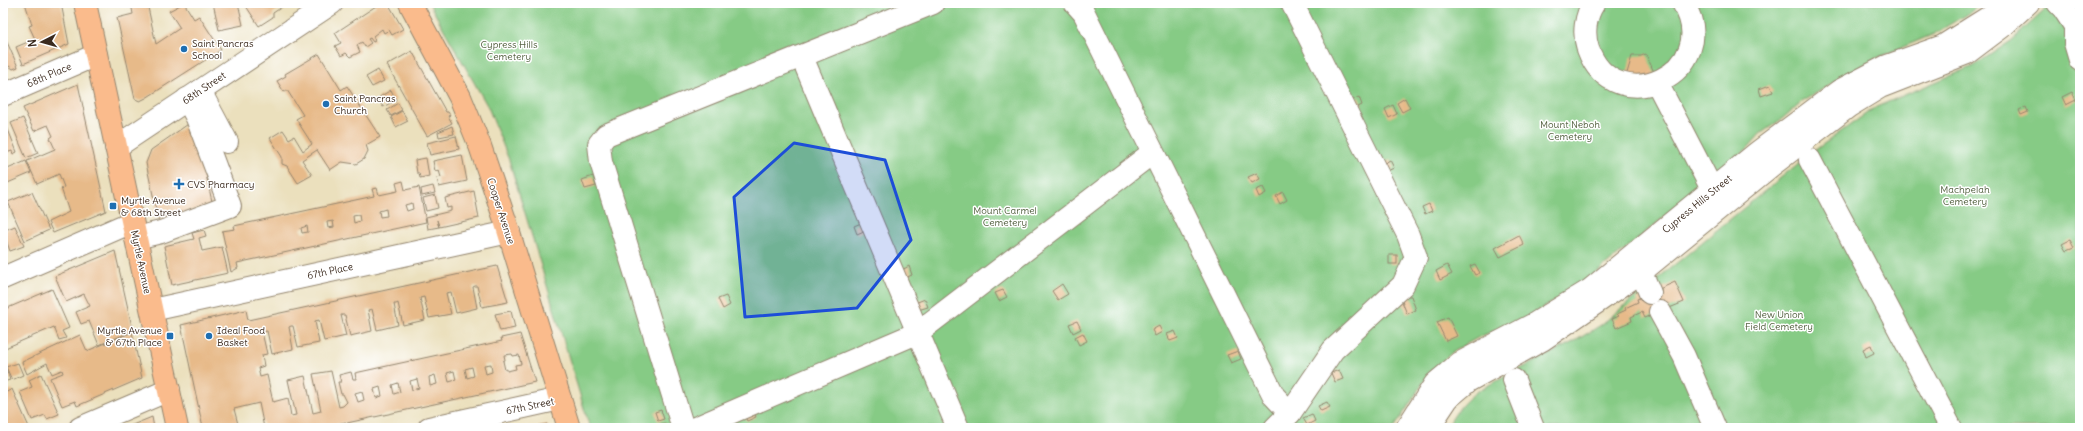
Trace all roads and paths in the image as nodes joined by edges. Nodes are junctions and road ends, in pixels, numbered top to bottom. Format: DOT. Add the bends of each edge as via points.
graph roads {
  1 [pos="85,3"];
  2 [pos="332,3"];
  3 [pos="410,3"];
  4 [pos="933,3"];
  5 [pos="1075,3"];
  6 [pos="1292,3"];
  7 [pos="1594,3"];
  8 [pos="1684,3"];
  9 [pos="2006,3"];
  10 [pos="2028,3"];
  11 [pos="2069,12"];
  12 [pos="96,56"];
  13 [pos="802,57"];
  14 [pos="2080,60"];
  15 [pos="1657,83"];
  16 [pos="3,95"];
  17 [pos="193,95"];
  18 [pos="227,142"];
  19 [pos="116,147"];
  20 [pos="1152,153"];
  21 [pos="1810,160"];
  22 [pos="1718,197"];
  23 [pos="134,230"];
  24 [pos="509,232"];
  25 [pos="1637,264"];
  26 [pos="3,278"];
  27 [pos="1650,293"];
  28 [pos="152,310"];
  29 [pos="1660,312"];
  30 [pos="917,332"];
  31 [pos="1514,380"];
  32 [pos="169,390"];
  33 [pos="560,399"];
  34 [pos="1290,413"];
  35 [pos="80,428"];
  36 [pos="177,428"];
  37 [pos="429,428"];
  38 [pos="569,428"];
  39 [pos="683,428"];
  40 [pos="694,428"];
  41 [pos="958,428"];
  42 [pos="1275,428"];
  43 [pos="1407,428"];
  44 [pos="1428,428"];
  45 [pos="1533,428"];
  46 [pos="1715,428"];
  47 [pos="1951,428"];
  1 -- 12 [label="main road, Myrtle Avenue"];
  2 -- 17 [label="street, 68th Street"];
  3 -- 24 [label="main road, Cooper Avenue" via="460,97 480,146"];
  4 -- 13 [label="street"];
  5 -- 20 [label="street" via="1084,13"];
  6 -- 34 [label="street" via="1408,235 1416,257 1403,285 1333,350"];
  7 -- 15 [label="street" via="1585,25 1586,42 1591,58 1600,70 1612,79 1627,85"];
  8 -- 15 [label="street" via="1693,27 1692,43 1687,57 1678,70"];
  9 -- 22 [label="street, Cypress Hills Street" via="1943,46 1887,66 1839,91 1758,152"];
  10 -- 22 [label="street, Cypress Hills Street" via="1967,53 1880,87"];
  11 -- 14 [label="street" via="2074,26 2074,43"];
  12 -- 16 [label="street, 68th Place"];
  12 -- 19 [label="main road, Myrtle Avenue"];
  13 -- 30 [label="street"];
  13 -- 39 [label="street" via="606,135 599,144 601,162"];
  15 -- 22 [label="street"];
  17 -- 18 [label="street"];
  17 -- 19 [label="street, 68th Street"];
  17 -- 23 [label="street" via="197,118 230,206 161,232"];
  19 -- 23 [label="main road, Myrtle Avenue"];
  20 -- 30 [label="street"];
  20 -- 34 [label="street" via="1274,396"];
  21 -- 47 [label="street"];
  22 -- 25 [label="street, Cypress Hills Street"];
  23 -- 26 [label="street"];
  23 -- 28 [label="main road, Myrtle Avenue"];
  24 -- 28 [label="street, 67th Place"];
  24 -- 33 [label="main road, Cooper Avenue"];
  25 -- 27 [label="street"];
  25 -- 43 [label="street, Cypress Hills Street" via="1536,323 1460,362 1435,384"];
  25 -- 44 [label="street, Cypress Hills Street" via="1542,340 1468,381 1448,398"];
  28 -- 32 [label="main road, Myrtle Avenue"];
  29 -- 46 [label="street" via="1684,356"];
  30 -- 40 [label="street"];
  30 -- 41 [label="street"];
  31 -- 45 [label="street"];
  32 -- 35 [label="street"];
  32 -- 36 [label="main road, Myrtle Avenue"];
  33 -- 37 [label="street, 67th Street"];
  33 -- 38 [label="main road, Cooper Avenue"];
  34 -- 42 [label="street"];
}
